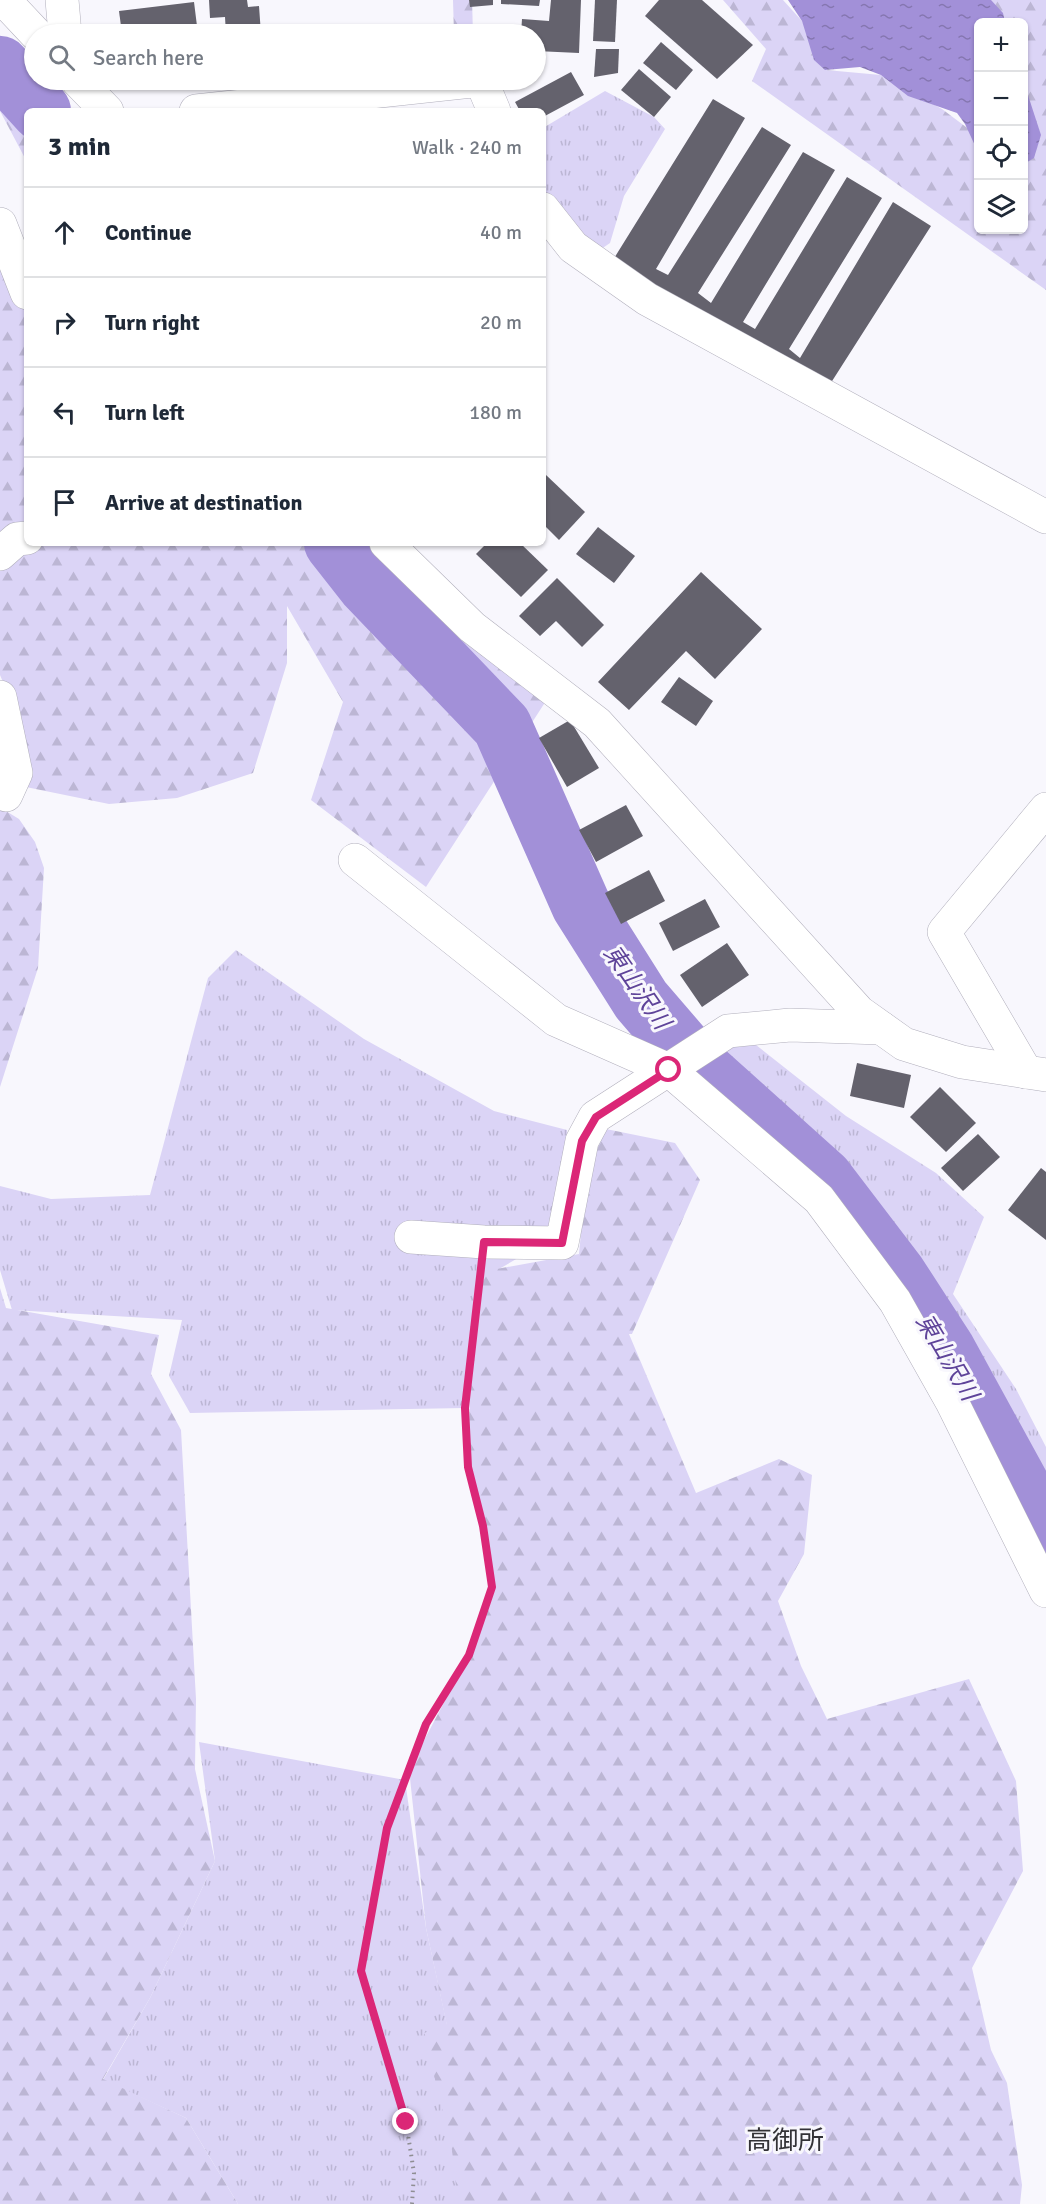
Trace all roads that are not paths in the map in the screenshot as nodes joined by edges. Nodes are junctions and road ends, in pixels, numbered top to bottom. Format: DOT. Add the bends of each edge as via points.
graph roads {
  1 [pos="4,0"];
  2 [pos="62,0"];
  3 [pos="27,24"];
  4 [pos="64,24"];
  5 [pos="87,90"];
  6 [pos="389,90"];
  7 [pos="485,90"];
  8 [pos="104,108"];
  9 [pos="223,108"];
  10 [pos="493,108"];
  11 [pos="546,213"];
  12 [pos="0,224"];
  13 [pos="24,285"];
  14 [pos="1046,517"];
  15 [pos="24,538"];
  16 [pos="389,546"];
  17 [pos="0,554"];
  18 [pos="0,697"];
  19 [pos="6,795"];
  20 [pos="1046,809"];
  21 [pos="355,860"];
  22 [pos="881,1028"];
  23 [pos="674,1066"];
  24 [pos="1036,1073"];
  25 [pos="411,1237"];
  26 [pos="1046,1592"];
  1 -- 3 [label="street"];
  2 -- 4 [label="street"];
  5 -- 8 [label="street"];
  6 -- 9 [label="street"];
  7 -- 10 [label="street"];
  11 -- 14 [label="street" via="573,247 647,299"];
  12 -- 13 [label="street"];
  15 -- 17 [label="street" via="17,539"];
  16 -- 22 [label="street" via="472,627 597,723 859,1012"];
  18 -- 19 [label="street" via="16,773"];
  20 -- 24 [label="street" via="944,932"];
  21 -- 23 [label="street" via="556,1020"];
  22 -- 23 [label="street" via="790,1025 728,1031"];
  22 -- 24 [label="street" via="904,1044 962,1062"];
  23 -- 25 [label="street" via="596,1117 582,1141 562,1243"];
  23 -- 26 [label="street" via="819,1199 895,1301 952,1401"];
}
